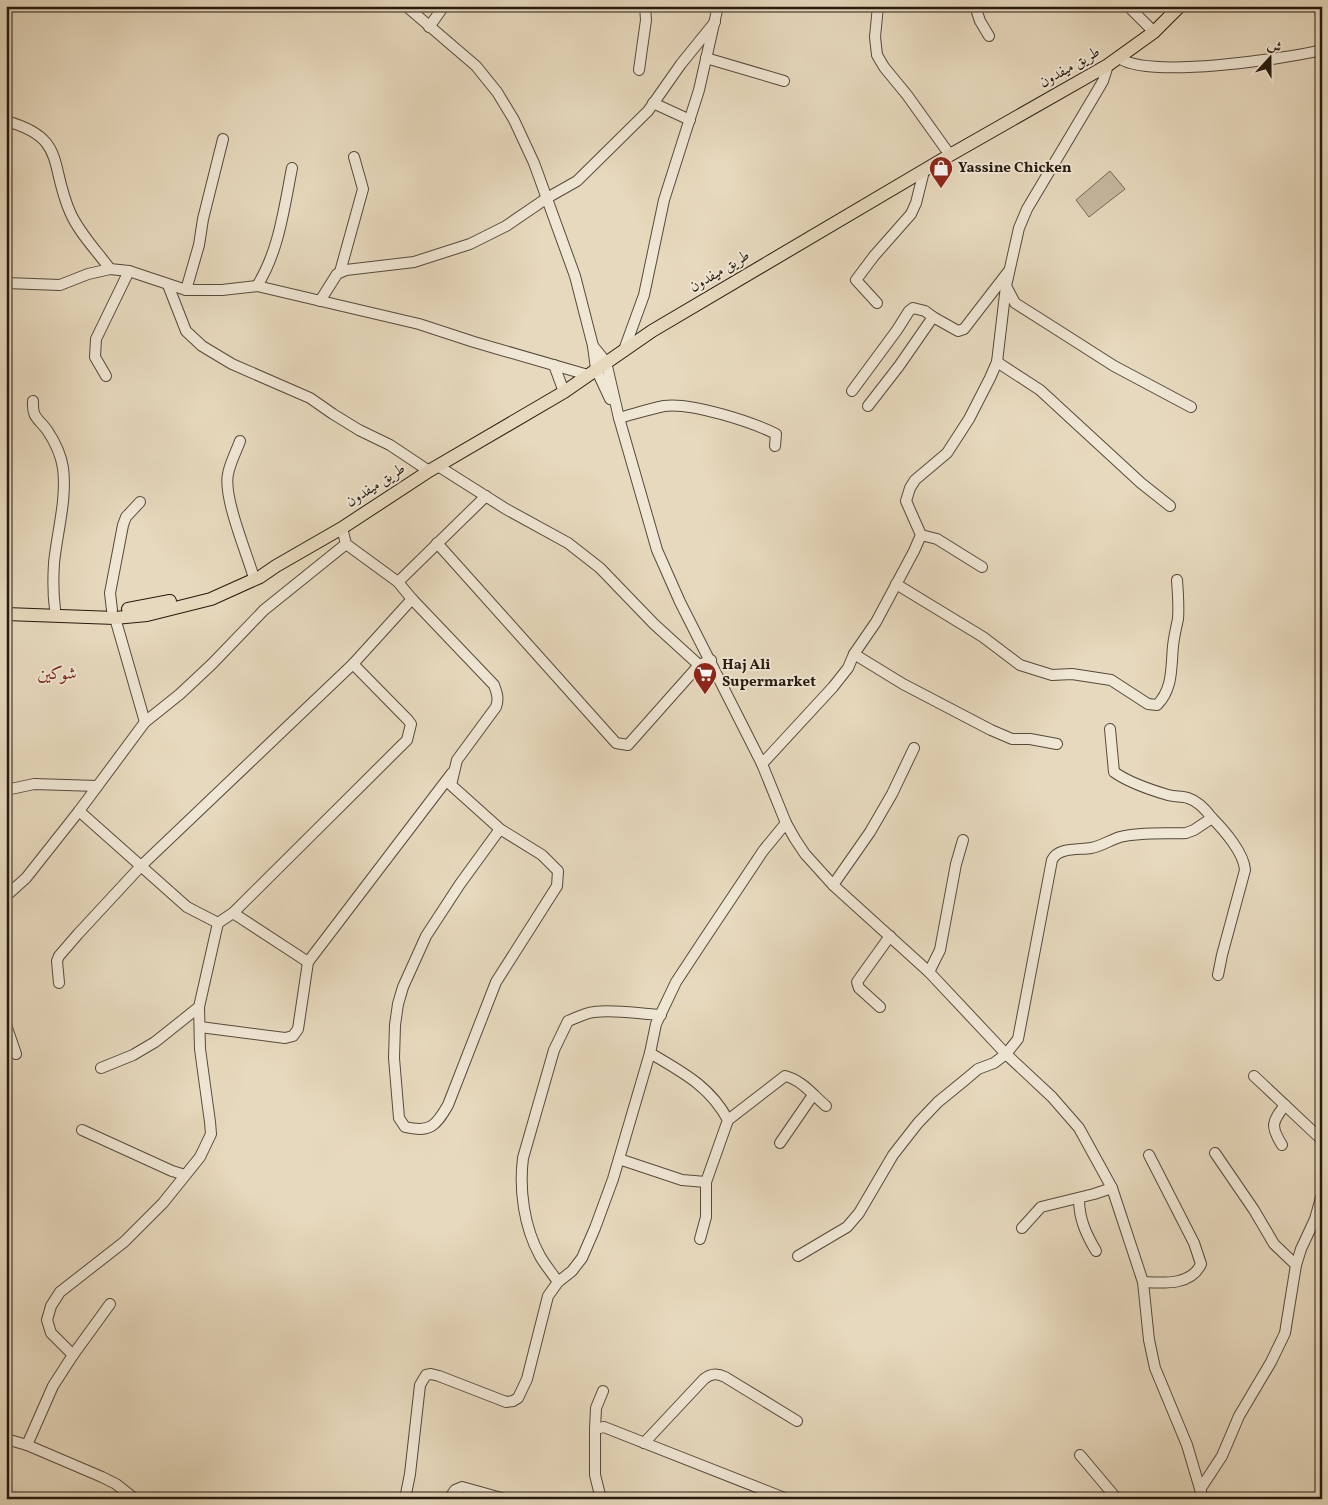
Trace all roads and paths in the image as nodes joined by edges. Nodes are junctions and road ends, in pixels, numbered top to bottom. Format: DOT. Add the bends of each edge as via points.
graph roads {
  1 [pos="406,6"];
  2 [pos="444,6"];
  3 [pos="645,6"];
  4 [pos="718,6"];
  5 [pos="878,6"];
  6 [pos="975,6"];
  7 [pos="1128,6"];
  8 [pos="1180,6"];
  9 [pos="715,22"];
  10 [pos="429,27"];
  11 [pos="1154,32"];
  12 [pos="989,36"];
  13 [pos="1322,50"];
  14 [pos="706,58"];
  15 [pos="1119,58"];
  16 [pos="1108,65"];
  17 [pos="639,70"];
  18 [pos="784,81"];
  19 [pos="654,103"];
  20 [pos="690,120"];
  21 [pos="6,121"];
  22 [pos="223,139"];
  23 [pos="950,155"];
  24 [pos="354,157"];
  25 [pos="292,168"];
  26 [pos="924,171"];
  27 [pos="547,198"];
  28 [pos="110,269"];
  29 [pos="1010,269"];
  30 [pos="129,271"];
  31 [pos="340,272"];
  32 [pos="6,283"];
  33 [pos="168,285"];
  34 [pos="257,286"];
  35 [pos="1006,286"];
  36 [pos="186,290"];
  37 [pos="320,301"];
  38 [pos="877,303"];
  39 [pos="637,312"];
  40 [pos="933,317"];
  41 [pos="652,331"];
  42 [pos="624,350"];
  43 [pos="997,362"];
  44 [pos="554,365"];
  45 [pos="597,369"];
  46 [pos="106,376"];
  47 [pos="852,391"];
  48 [pos="564,392"];
  49 [pos="33,401"];
  50 [pos="868,406"];
  51 [pos="1191,407"];
  52 [pos="619,418"];
  53 [pos="240,441"];
  54 [pos="775,446"];
  55 [pos="434,469"];
  56 [pos="486,496"];
  57 [pos="140,502"];
  58 [pos="1170,506"];
  59 [pos="342,528"];
  60 [pos="921,535"];
  61 [pos="437,543"];
  62 [pos="346,544"];
  63 [pos="276,566"];
  64 [pos="982,567"];
  65 [pos="253,575"];
  66 [pos="1177,580"];
  67 [pos="398,582"];
  68 [pos="896,584"];
  69 [pos="412,599"];
  70 [pos="6,607"];
  71 [pos="55,609"];
  72 [pos="6,614"];
  73 [pos="114,614"];
  74 [pos="854,654"];
  75 [pos="711,660"];
  76 [pos="353,664"];
  77 [pos="699,665"];
  78 [pos="145,722"];
  79 [pos="1110,729"];
  80 [pos="1057,744"];
  81 [pos="914,748"];
  82 [pos="762,764"];
  83 [pos="454,770"];
  84 [pos="97,786"];
  85 [pos="6,790"];
  86 [pos="79,812"];
  87 [pos="1212,818"];
  88 [pos="786,823"];
  89 [pos="500,829"];
  90 [pos="963,840"];
  91 [pos="141,866"];
  92 [pos="833,885"];
  93 [pos="6,896"];
  94 [pos="233,913"];
  95 [pos="218,922"];
  96 [pos="890,936"];
  97 [pos="308,962"];
  98 [pos="928,972"];
  99 [pos="1218,975"];
  100 [pos="59,983"];
  101 [pos="880,1006"];
  102 [pos="199,1008"];
  103 [pos="660,1015"];
  104 [pos="6,1025"];
  105 [pos="200,1027"];
  106 [pos="650,1053"];
  107 [pos="16,1054"];
  108 [pos="1006,1054"];
  109 [pos="101,1068"];
  110 [pos="1254,1076"];
  111 [pos="813,1095"];
  112 [pos="1286,1105"];
  113 [pos="826,1106"];
  114 [pos="728,1120"];
  115 [pos="82,1130"];
  116 [pos="1322,1140"];
  117 [pos="780,1143"];
  118 [pos="1282,1145"];
  119 [pos="1215,1153"];
  120 [pos="1149,1155"];
  121 [pos="619,1159"];
  122 [pos="185,1175"];
  123 [pos="706,1182"];
  124 [pos="1112,1188"];
  125 [pos="1322,1194"];
  126 [pos="1079,1198"];
  127 [pos="1022,1228"];
  128 [pos="700,1239"];
  129 [pos="1096,1251"];
  130 [pos="798,1256"];
  131 [pos="1296,1265"];
  132 [pos="558,1282"];
  133 [pos="1143,1282"];
  134 [pos="110,1304"];
  135 [pos="73,1355"];
  136 [pos="603,1391"];
  137 [pos="796,1421"];
  138 [pos="595,1428"];
  139 [pos="6,1439"];
  140 [pos="644,1442"];
  141 [pos="27,1445"];
  142 [pos="1080,1454"];
  143 [pos="1200,1488"];
  144 [pos="135,1499"];
  145 [pos="405,1499"];
  146 [pos="449,1499"];
  147 [pos="505,1499"];
  148 [pos="601,1499"];
  149 [pos="787,1499"];
  150 [pos="1117,1499"];
  151 [pos="1203,1499"];
  1 -- 10 [label="street"];
  2 -- 10 [label="street"];
  3 -- 17 [label="street"];
  4 -- 9 [label="street"];
  5 -- 23 [label="street" via="877,55"];
  6 -- 12 [label="street"];
  7 -- 11 [label="street"];
  8 -- 11 [label="main road, طريق ميفدون"];
  9 -- 14 [label="street"];
  9 -- 19 [label="street"];
  10 -- 27 [label="street" via="476,66 497,92 514,120"];
  11 -- 15 [label="main road, طريق ميفدون"];
  13 -- 15 [label="street" via="1235,64 1184,67 1131,64"];
  14 -- 18 [label="street"];
  14 -- 20 [label="street"];
  15 -- 16 [label="main road, طريق ميفدون"];
  16 -- 23 [label="main road, طريق ميفدون"];
  16 -- 29 [label="street" via="1096,93 1027,209 1019,228"];
  19 -- 20 [label="street"];
  19 -- 27 [label="street" via="577,182"];
  20 -- 39 [label="street" via="664,200 648,279"];
  21 -- 28 [label="street" via="40,135 49,145 70,213"];
  22 -- 36 [label="street"];
  23 -- 26 [label="main road, طريق ميفدون"];
  24 -- 31 [label="street" via="363,189"];
  25 -- 34 [label="street" via="272,256"];
  26 -- 38 [label="street" via="911,214 856,280"];
  26 -- 41 [label="main road, طريق ميفدون"];
  27 -- 31 [label="street" via="506,226 470,244 414,262"];
  27 -- 45 [label="street" via="575,276"];
  28 -- 30 [label="street"];
  28 -- 32 [label="street" via="60,285"];
  29 -- 35 [label="street"];
  29 -- 40 [label="street" via="964,329 958,331"];
  30 -- 33 [label="street"];
  30 -- 46 [label="street" via="96,339 95,358"];
  31 -- 37 [label="street"];
  33 -- 36 [label="street"];
  33 -- 55 [label="street" via="186,331 202,346 232,364 310,398 358,430"];
  34 -- 36 [label="street"];
  34 -- 37 [label="street"];
  35 -- 43 [label="street"];
  35 -- 51 [label="street" via="1015,302 1056,330 1114,366"];
  37 -- 44 [label="street" via="419,324"];
  39 -- 41 [label="street" via="637,324"];
  39 -- 42 [label="street"];
  40 -- 47 [label="street" via="925,311 913,308 909,311"];
  40 -- 50 [label="street"];
  41 -- 42 [label="main road, طريق ميفدون"];
  42 -- 45 [label="main road, طريق ميفدون"];
  43 -- 58 [label="street" via="1040,390"];
  43 -- 60 [label="street" via="969,419 947,453 911,484 906,501"];
  44 -- 45 [label="street"];
  44 -- 48 [label="street"];
  45 -- 48 [label="main road, طريق ميفدون"];
  45 -- 52 [label="street"];
  48 -- 55 [label="main road, طريق ميفدون"];
  49 -- 71 [label="street" via="32,411 59,449 63,469 62,513 53,581"];
  52 -- 54 [label="street" via="665,406 678,406 760,426 776,434"];
  52 -- 75 [label="street" via="657,550"];
  53 -- 65 [label="street" via="227,483"];
  55 -- 56 [label="street"];
  55 -- 59 [label="main road, طريق ميفدون"];
  56 -- 61 [label="street"];
  56 -- 77 [label="street" via="568,543 594,563"];
  57 -- 73 [label="street" via="122,525 110,593"];
  59 -- 62 [label="street"];
  59 -- 63 [label="main road, طريق ميفدون"];
  60 -- 64 [label="street" via="937,540"];
  60 -- 68 [label="street"];
  61 -- 67 [label="street"];
  61 -- 77 [label="street" via="616,743 628,745"];
  62 -- 67 [label="street"];
  62 -- 78 [label="street" via="264,610 212,664"];
  63 -- 65 [label="main road, طريق ميفدون"];
  63 -- 73 [label="main road, طريق ميفدون" via="260,577 211,599 147,615"];
  65 -- 73 [label="main road, طريق ميفدون" via="222,589"];
  66 -- 68 [label="street" via="1172,671 1168,689 1157,705 1148,704 1112,680 1072,674 1052,675 1020,665"];
  67 -- 69 [label="street"];
  68 -- 74 [label="street"];
  69 -- 76 [label="street"];
  69 -- 83 [label="street" via="494,685 497,693 496,707 462,752"];
  70 -- 71 [label="main road, طريق ميفدون"];
  71 -- 73 [label="main road, طريق ميفدون"];
  72 -- 73 [label="main road, طريق ميفدون"];
  73 -- 78 [label="street"];
  74 -- 80 [label="street" via="991,730 1012,739"];
  74 -- 82 [label="street" via="833,687"];
  75 -- 77 [label="street"];
  75 -- 82 [label="street"];
  76 -- 91 [label="street"];
  76 -- 94 [label="street" via="411,724 407,740"];
  78 -- 84 [label="street"];
  79 -- 87 [label="street" via="1114,772 1170,796 1188,798 1203,807"];
  81 -- 92 [label="street" via="870,832"];
  82 -- 88 [label="street"];
  83 -- 89 [label="street" via="451,785"];
  83 -- 97 [label="street"];
  84 -- 85 [label="street" via="34,784"];
  84 -- 86 [label="street"];
  86 -- 91 [label="street"];
  86 -- 93 [label="street" via="26,878"];
  87 -- 99 [label="street" via="1232,841 1244,861 1245,870"];
  87 -- 108 [label="street" via="1186,832 1126,836 1101,845 1067,850 1054,857 1018,1038"];
  88 -- 92 [label="street" via="805,854"];
  88 -- 103 [label="street" via="763,851 676,982"];
  89 -- 89 [label="street" via="551,863 558,871 556,886 496,982 439,1121 429,1128 417,1130 406,1127 399,1118 394,1058 395,1025 403,987 426,936"];
  90 -- 98 [label="street" via="940,950"];
  91 -- 95 [label="street" via="188,907"];
  91 -- 100 [label="street" via="59,956"];
  92 -- 96 [label="street"];
  94 -- 95 [label="street"];
  94 -- 97 [label="street"];
  95 -- 102 [label="street"];
  96 -- 98 [label="street"];
  96 -- 101 [label="street" via="857,982 859,988"];
  97 -- 105 [label="street" via="298,1030 293,1036 285,1038"];
  98 -- 108 [label="street"];
  102 -- 105 [label="street"];
  102 -- 109 [label="street" via="155,1042"];
  103 -- 106 [label="street"];
  103 -- 132 [label="street" via="612,1010 592,1012 568,1021 554,1050 521,1174 527,1222 540,1255"];
  104 -- 107 [label="street"];
  105 -- 122 [label="street" via="210,1134 200,1157"];
  106 -- 114 [label="street" via="689,1075 721,1106"];
  106 -- 121 [label="street"];
  108 -- 124 [label="street" via="1079,1128"];
  108 -- 130 [label="street" via="964,1080 918,1123 893,1155 859,1213 847,1227"];
  110 -- 112 [label="street"];
  111 -- 113 [label="street"];
  111 -- 114 [label="street" via="807,1087 785,1076"];
  111 -- 117 [label="street"];
  112 -- 116 [label="street"];
  112 -- 118 [label="street" via="1274,1124 1274,1132"];
  114 -- 123 [label="street"];
  115 -- 122 [label="street"];
  119 -- 131 [label="street" via="1274,1244"];
  120 -- 133 [label="street" via="1194,1243 1201,1264 1193,1275 1171,1283"];
  121 -- 123 [label="street" via="682,1180"];
  121 -- 132 [label="street" via="582,1258"];
  122 -- 135 [label="street" via="163,1204 124,1242 60,1292 51,1306 50,1333"];
  123 -- 128 [label="street" via="706,1217"];
  124 -- 126 [label="street"];
  124 -- 133 [label="street"];
  125 -- 131 [label="street"];
  126 -- 127 [label="street" via="1041,1207"];
  126 -- 129 [label="street" via="1078,1213"];
  131 -- 143 [label="street" via="1285,1333 1239,1416 1222,1456"];
  132 -- 145 [label="street" via="548,1296 527,1379 518,1398 506,1402 439,1376 431,1374 423,1378"];
  133 -- 143 [label="street" via="1155,1368 1187,1445"];
  134 -- 135 [label="street"];
  135 -- 141 [label="street" via="50,1392"];
  136 -- 138 [label="street" via="596,1408"];
  137 -- 140 [label="street" via="725,1378 709,1374"];
  138 -- 140 [label="street" via="604,1427"];
  138 -- 148 [label="street" via="595,1475"];
  139 -- 141 [label="street"];
  140 -- 149 [label="street"];
  141 -- 144 [label="street" via="102,1477"];
  142 -- 150 [label="street"];
  143 -- 151 [label="street"];
  146 -- 147 [label="street" via="455,1490 462,1487"];
}
